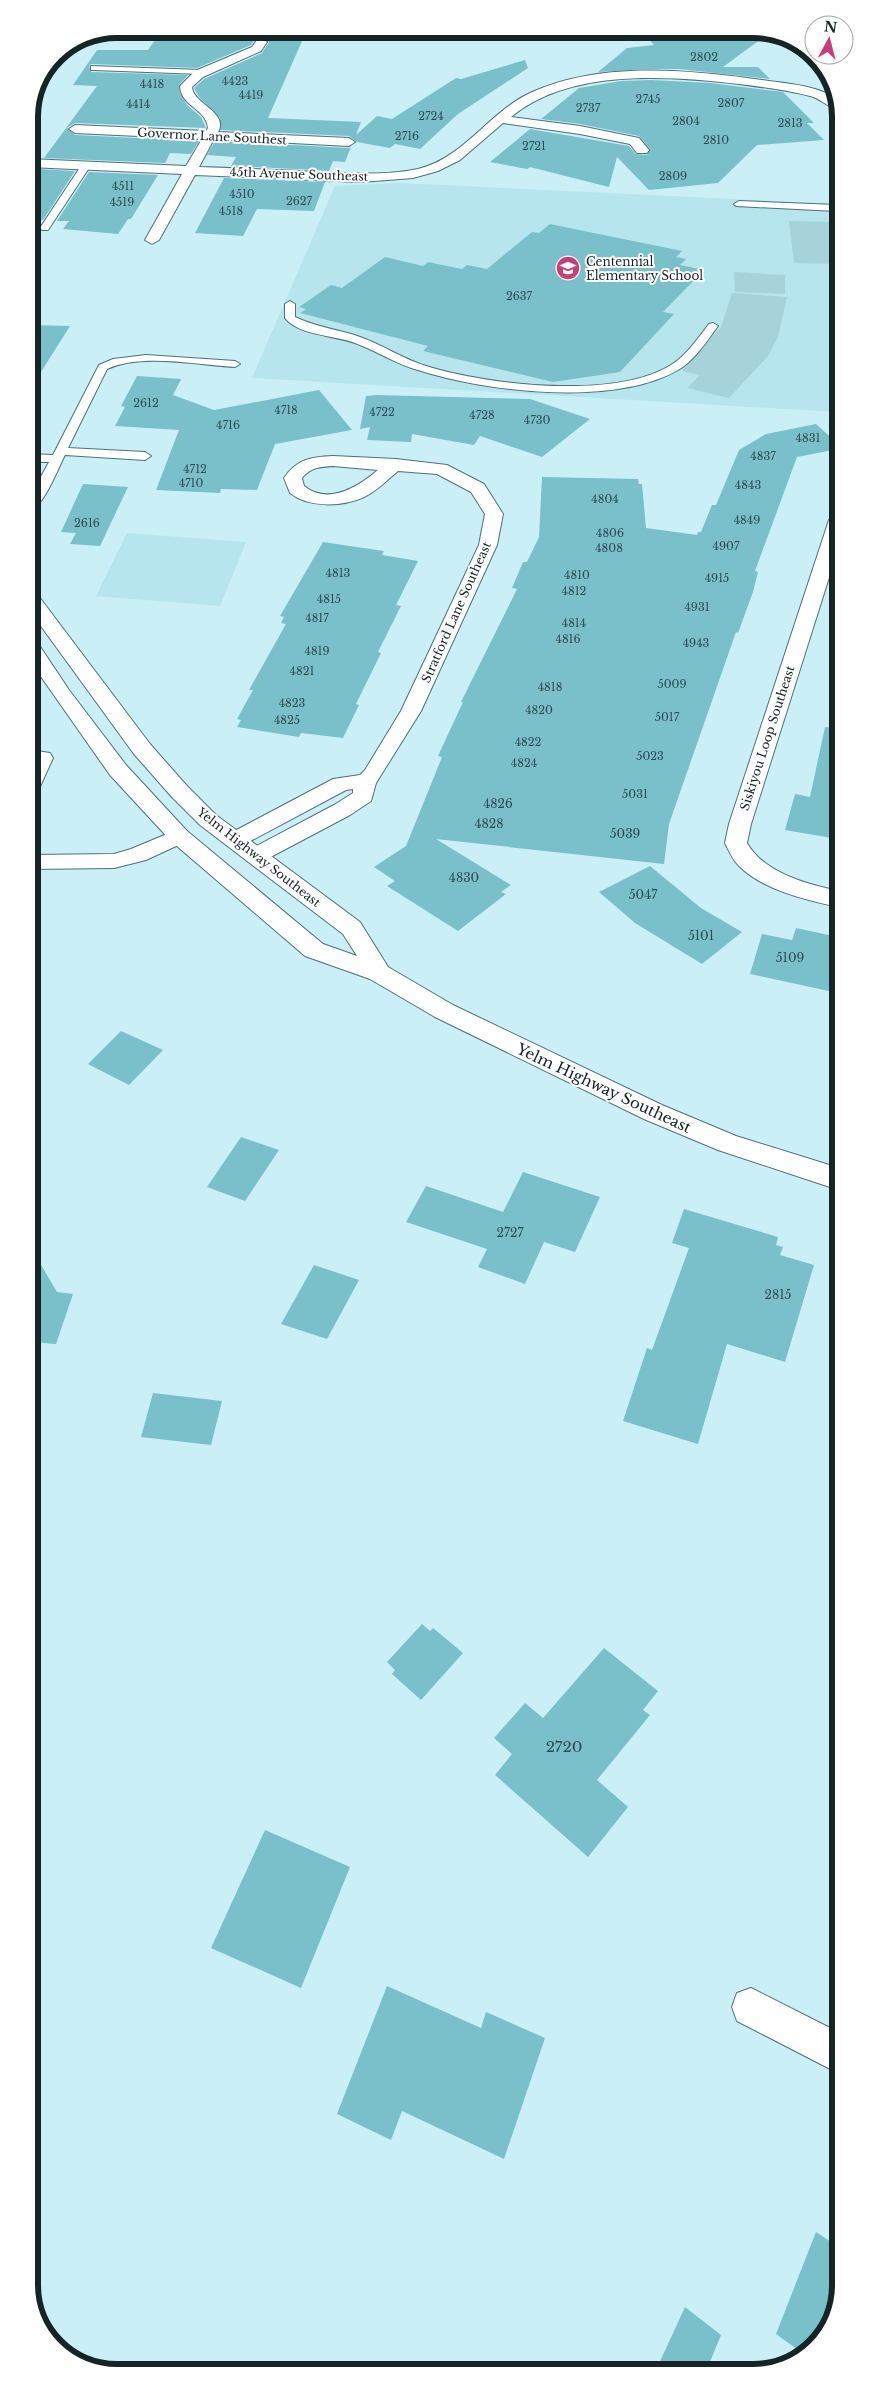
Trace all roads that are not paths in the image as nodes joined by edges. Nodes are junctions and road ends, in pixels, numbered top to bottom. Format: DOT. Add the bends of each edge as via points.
graph roads {
  1 [pos="261,42"];
  2 [pos="94,68"];
  3 [pos="201,72"];
  4 [pos="828,94"];
  5 [pos="822,95"];
  6 [pos="830,100"];
  7 [pos="501,119"];
  8 [pos="75,129"];
  9 [pos="210,136"];
  10 [pos="349,142"];
  11 [pos="642,150"];
  12 [pos="38,163"];
  13 [pos="86,165"];
  14 [pos="191,170"];
  15 [pos="739,204"];
  16 [pos="832,208"];
  17 [pos="45,228"];
  18 [pos="152,240"];
  19 [pos="290,304"];
  20 [pos="713,326"];
  21 [pos="235,364"];
  22 [pos="58,455"];
  23 [pos="145,456"];
  24 [pos="38,457"];
  25 [pos="396,464"];
  26 [pos="38,496"];
  27 [pos="832,539"];
  28 [pos="38,609"];
  29 [pos="38,658"];
  30 [pos="366,781"];
  31 [pos="179,836"];
  32 [pos="235,840"];
  33 [pos="255,856"];
  34 [pos="38,862"];
  35 [pos="832,898"];
  36 [pos="379,973"];
  37 [pos="832,1177"];
  38 [pos="751,2007"];
  39 [pos="832,2050"];
  1 -- 3 [label="street" via="257,49"];
  2 -- 3 [label="lane"];
  3 -- 9 [label="street" via="190,79 185,92 195,104 211,114 215,122"];
  4 -- 5 [label="street"];
  5 -- 6 [label="street, 45th Avenue Southeast"];
  5 -- 7 [label="street, 45th Avenue Southeast" via="738,80 651,75 564,85 534,95"];
  7 -- 11 [label="street" via="634,141"];
  7 -- 14 [label="street, 45th Avenue Southeast" via="443,164 412,174 362,178"];
  8 -- 9 [label="street, Governor Lane Southest"];
  9 -- 10 [label="street, Governor Lane Southest"];
  9 -- 14 [label="street"];
  12 -- 13 [label="street, 45th Avenue Southeast"];
  13 -- 14 [label="street, 45th Avenue Southeast"];
  13 -- 17 [label="lane"];
  14 -- 18 [label="street"];
  15 -- 16 [label="lane"];
  19 -- 20 [label="lane" via="290,318 303,326 358,340 421,368 522,386 598,387 649,380 676,366"];
  21 -- 22 [label="lane" via="127,358 108,363"];
  22 -- 23 [label="lane"];
  22 -- 24 [label="lane"];
  22 -- 26 [label="lane"];
  25 -- 30 [label="street, Stratford Lane Southeast" via="441,469 478,488 494,514 488,545 411,711"];
  27 -- 35 [label="street, Siskiyou Loop Southeast" via="736,844 749,862 782,881 812,894"];
  28 -- 32 [label="street, Yelm Highway Southeast" via="142,749 208,820"];
  29 -- 31 [label="street, Yelm Highway Southeast" via="118,770"];
  30 -- 32 [label="street" via="341,784"];
  30 -- 33 [label="street, Stratford Lane Southeast" via="363,796"];
  31 -- 34 [label="street" via="138,855 114,861"];
  31 -- 36 [label="street, Yelm Highway Southeast" via="314,950"];
  32 -- 33 [label="street, Yelm Highway Southeast"];
  33 -- 36 [label="street, Yelm Highway Southeast" via="352,928"];
  36 -- 37 [label="street, Yelm Highway Southeast" via="453,1016 653,1112 727,1143"];
  38 -- 39 [label="street"];
}
